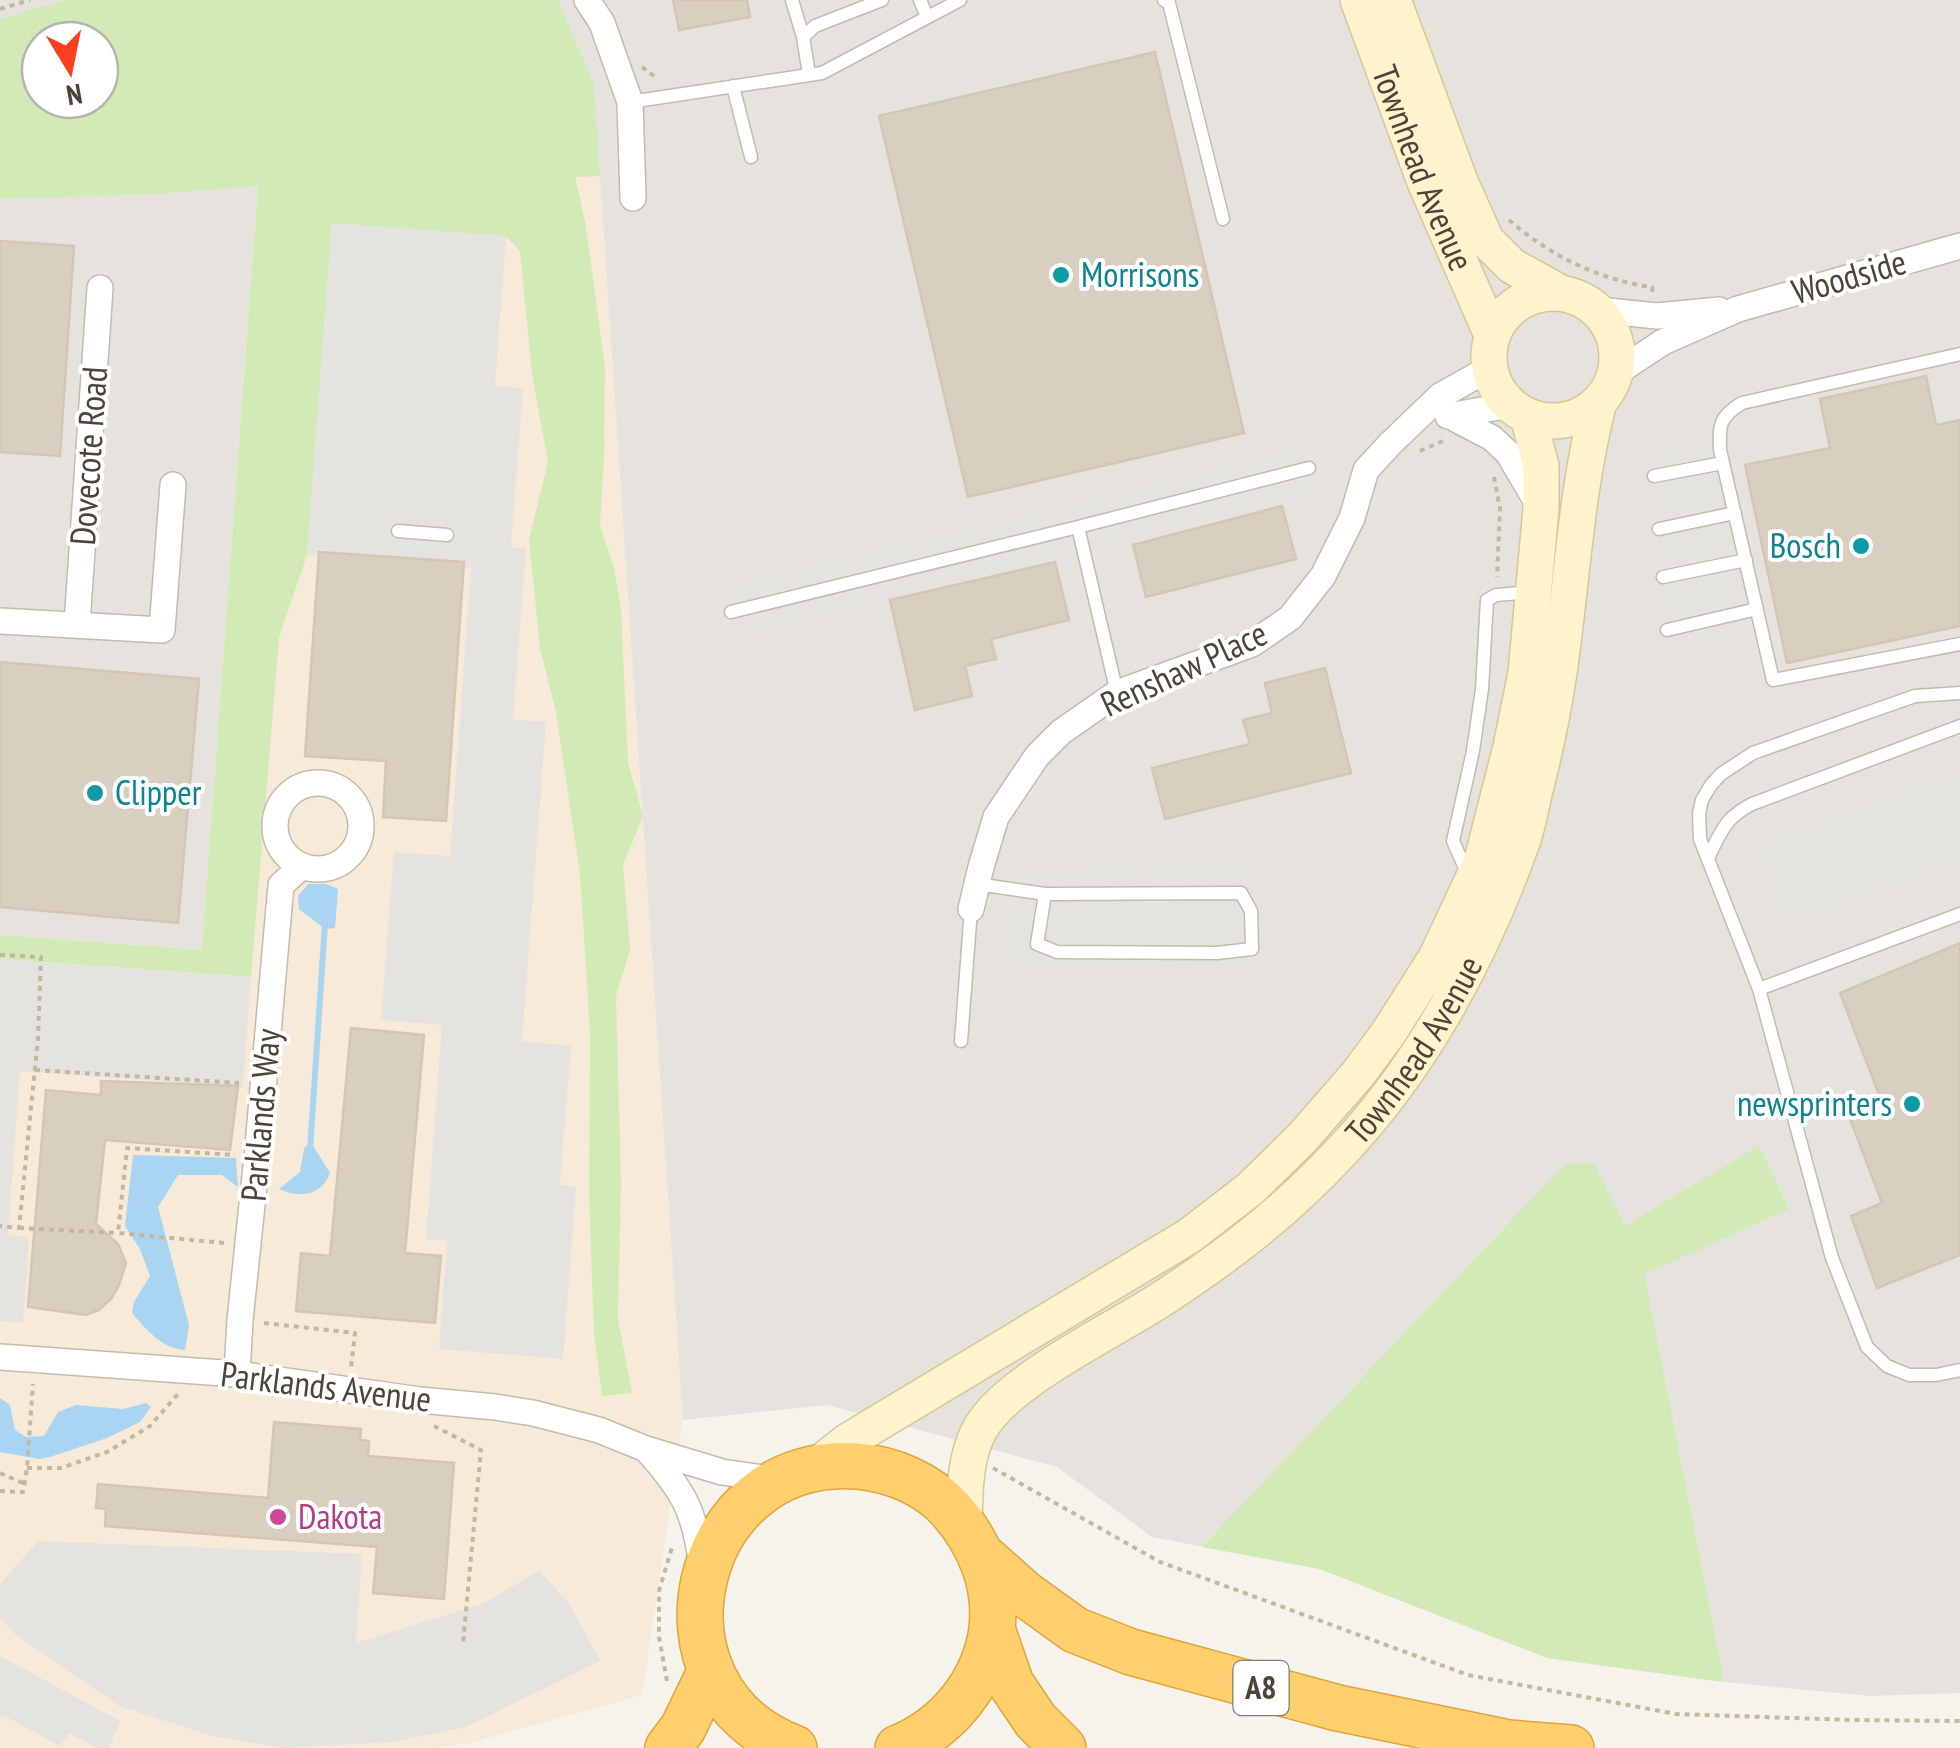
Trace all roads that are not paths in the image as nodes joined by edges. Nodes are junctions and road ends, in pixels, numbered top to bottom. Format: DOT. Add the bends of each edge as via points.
graph roads {
  1 [pos="587,0"];
  2 [pos="792,0"];
  3 [pos="882,0"];
  4 [pos="920,0"];
  5 [pos="960,0"];
  6 [pos="1164,0"];
  7 [pos="1358,0"];
  8 [pos="1393,0"];
  9 [pos="927,17"];
  10 [pos="802,37"];
  11 [pos="809,74"];
  12 [pos="733,86"];
  13 [pos="630,102"];
  14 [pos="751,157"];
  15 [pos="632,198"];
  16 [pos="1222,219"];
  17 [pos="1960,246"];
  18 [pos="100,288"];
  19 [pos="1559,292"];
  20 [pos="1738,309"];
  21 [pos="1598,310"];
  22 [pos="1491,351"];
  23 [pos="1960,354"];
  24 [pos="1608,388"];
  25 [pos="1519,410"];
  26 [pos="1450,416"];
  27 [pos="1414,423"];
  28 [pos="1723,463"];
  29 [pos="1309,468"];
  30 [pos="1654,476"];
  31 [pos="172,485"];
  32 [pos="1540,509"];
  33 [pos="1734,513"];
  34 [pos="1078,528"];
  35 [pos="1659,530"];
  36 [pos="398,531"];
  37 [pos="447,534"];
  38 [pos="1746,560"];
  39 [pos="1663,578"];
  40 [pos="1757,609"];
  41 [pos="731,612"];
  42 [pos="0,621"];
  43 [pos="77,624"];
  44 [pos="1666,630"];
  45 [pos="1960,644"];
  46 [pos="1117,693"];
  47 [pos="1960,693"];
  48 [pos="1960,726"];
  49 [pos="1709,856"];
  50 [pos="302,866"];
  51 [pos="1045,894"];
  52 [pos="974,896"];
  53 [pos="1960,914"];
  54 [pos="1759,989"];
  55 [pos="961,1040"];
  56 [pos="0,1357"];
  57 [pos="1960,1370"];
  58 [pos="237,1374"];
  59 [pos="646,1448"];
  60 [pos="798,1474"];
  61 [pos="973,1540"];
  62 [pos="704,1577"];
  63 [pos="992,1629"];
  64 [pos="711,1670"];
  65 [pos="915,1743"];
  66 [pos="668,1748"];
  67 [pos="794,1748"];
  68 [pos="1062,1748"];
  69 [pos="1570,1748"];
  1 -- 13 [label="street"];
  2 -- 10 [label="lane"];
  3 -- 10 [label="lane"];
  4 -- 9 [label="lane"];
  5 -- 9 [label="lane"];
  6 -- 16 [label="lane"];
  7 -- 22 [label="street, Townhead Avenue"];
  8 -- 19 [label="street, Townhead Avenue" via="1486,240 1512,266"];
  9 -- 11 [label="lane"];
  10 -- 11 [label="lane"];
  11 -- 12 [label="lane"];
  12 -- 13 [label="lane"];
  12 -- 14 [label="lane"];
  13 -- 15 [label="street"];
  17 -- 20 [label="street, Woodside"];
  18 -- 43 [label="street, Dovecote Road"];
  19 -- 21 [label="street"];
  19 -- 22 [label="street" via="1518,302 1502,316"];
  20 -- 21 [label="street, Woodside" via="1658,316"];
  20 -- 24 [label="street, Woodside" via="1663,342"];
  21 -- 24 [label="street" via="1616,338"];
  22 -- 25 [label="street" via="1497,388"];
  22 -- 27 [label="street, Renshaw Place"];
  23 -- 28 [label="lane" via="1742,403 1727,412 1720,429"];
  24 -- 25 [label="street" via="1584,414 1566,420 1546,421"];
  24 -- 61 [label="street, Townhead Avenue" via="1588,445 1558,680 1523,840 1446,1008 1397,1085 1278,1216 996,1408 968,1463"];
  25 -- 26 [label="street"];
  25 -- 32 [label="street, Townhead Avenue" via="1541,466"];
  26 -- 27 [label="street"];
  26 -- 32 [label="street" via="1508,453"];
  27 -- 46 [label="street, Renshaw Place" via="1366,470 1352,518 1323,576 1290,618 1252,644"];
  28 -- 30 [label="lane"];
  28 -- 33 [label="lane"];
  29 -- 34 [label="lane"];
  31 -- 43 [label="street" via="162,630"];
  32 -- 60 [label="street, Townhead Avenue" via="1526,673 1482,860 1436,958 1358,1074 1250,1188 1189,1236"];
  33 -- 35 [label="lane"];
  33 -- 38 [label="lane"];
  34 -- 41 [label="lane"];
  34 -- 46 [label="lane"];
  36 -- 37 [label="lane"];
  38 -- 39 [label="lane"];
  38 -- 40 [label="lane"];
  40 -- 44 [label="lane"];
  40 -- 45 [label="lane" via="1773,680"];
  42 -- 43 [label="street"];
  46 -- 52 [label="street, Renshaw Place" via="1037,756 996,817"];
  47 -- 49 [label="lane" via="1915,696 1734,764 1702,800 1698,825"];
  48 -- 49 [label="lane" via="1752,804 1726,822"];
  49 -- 54 [label="lane"];
  50 -- 58 [label="street, Parklands Way" via="281,885"];
  51 -- 51 [label="lane" via="1241,894 1251,911 1252,949 1058,952 1037,944"];
  51 -- 52 [label="lane"];
  52 -- 55 [label="lane, Renshaw Place"];
  53 -- 54 [label="lane"];
  54 -- 57 [label="lane" via="1832,1258 1868,1346 1887,1366 1909,1375"];
  56 -- 58 [label="street, Parklands Avenue"];
  58 -- 59 [label="street, Parklands Avenue" via="533,1413"];
  59 -- 60 [label="street, Parklands Avenue" via="722,1472"];
  59 -- 62 [label="street, Parklands Avenue" via="686,1499"];
  60 -- 61 [label="highway" via="842,1465 898,1474 946,1504"];
  60 -- 62 [label="highway" via="754,1498 732,1520"];
  61 -- 63 [label="highway" via="989,1579"];
  61 -- 69 [label="highway, A8" via="1025,1594 1074,1630 1131,1652 1338,1708 1509,1743"];
  62 -- 64 [label="highway" via="700,1624"];
  63 -- 65 [label="highway" via="971,1688"];
  63 -- 68 [label="highway" via="1010,1684"];
  64 -- 66 [label="highway"];
  64 -- 67 [label="highway" via="742,1716"];
}
